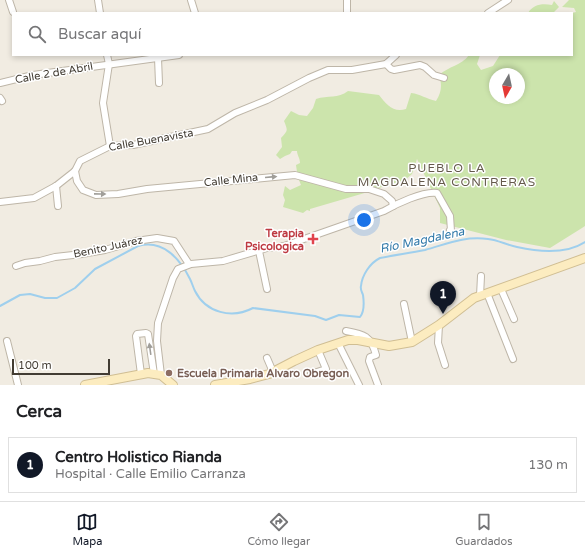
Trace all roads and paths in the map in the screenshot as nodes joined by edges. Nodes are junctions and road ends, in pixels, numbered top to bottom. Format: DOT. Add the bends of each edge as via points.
graph roads {
  1 [pos="9,0"];
  2 [pos="98,0"];
  3 [pos="191,0"];
  4 [pos="347,0"];
  5 [pos="508,0"];
  6 [pos="13,12"];
  7 [pos="100,12"];
  8 [pos="195,12"];
  9 [pos="348,12"];
  10 [pos="490,12"];
  11 [pos="107,56"];
  12 [pos="172,56"];
  13 [pos="393,56"];
  14 [pos="158,58"];
  15 [pos="109,64"];
  16 [pos="386,64"];
  17 [pos="444,78"];
  18 [pos="0,83"];
  19 [pos="159,83"];
  20 [pos="110,146"];
  21 [pos="75,171"];
  22 [pos="56,186"];
  23 [pos="0,202"];
  24 [pos="58,206"];
  25 [pos="393,206"];
  26 [pos="450,230"];
  27 [pos="259,251"];
  28 [pos="585,258"];
  29 [pos="188,264"];
  30 [pos="16,266"];
  31 [pos="481,276"];
  32 [pos="267,289"];
  33 [pos="501,289"];
  34 [pos="483,294"];
  35 [pos="404,304"];
  36 [pos="514,319"];
  37 [pos="439,325"];
  38 [pos="346,331"];
  39 [pos="8,341"];
  40 [pos="371,342"];
  41 [pos="412,342"];
  42 [pos="338,343"];
  43 [pos="318,350"];
  44 [pos="267,358"];
  45 [pos="513,359"];
  46 [pos="445,365"];
  47 [pos="273,372"];
  48 [pos="141,374"];
  49 [pos="311,374"];
  50 [pos="157,375"];
  51 [pos="251,382"];
  52 [pos="110,383"];
  53 [pos="18,385"];
  54 [pos="84,385"];
  55 [pos="173,385"];
  56 [pos="215,385"];
  57 [pos="359,385"];
  58 [pos="378,385"];
  1 -- 6 [label="street"];
  2 -- 7 [label="street"];
  3 -- 8 [label="street"];
  4 -- 9 [label="street"];
  5 -- 10 [label="street"];
  11 -- 15 [label="street"];
  12 -- 14 [label="street, Calle 2 de Abril"];
  13 -- 16 [label="street"];
  14 -- 15 [label="street, Calle 2 de Abril"];
  14 -- 19 [label="street"];
  15 -- 18 [label="street, Calle 2 de Abril" via="33,74"];
  15 -- 20 [label="street" via="103,103"];
  16 -- 17 [label="street" via="394,70 420,65 434,75"];
  16 -- 20 [label="street, Calle Buenavista" via="352,70 328,70 235,113 208,129 134,145"];
  20 -- 21 [label="street, Calle Buenavista" via="80,161"];
  21 -- 22 [label="street, Calle Buenavista"];
  21 -- 25 [label="street, Calle Mina, one-way" via="77,181 83,190 96,195 295,174 346,189 369,189 384,194 392,201"];
  22 -- 23 [label="street, Calle Buenavista" via="34,198"];
  22 -- 24 [label="street"];
  25 -- 26 [label="street" via="430,192 437,193 450,216"];
  25 -- 27 [label="street" via="284,246"];
  27 -- 29 [label="street" via="223,261"];
  27 -- 32 [label="street"];
  28 -- 33 [label="street"];
  29 -- 30 [label="street, Benito Juárez" via="174,242 157,238 136,240 105,250"];
  29 -- 50 [label="street" via="178,268 158,323"];
  31 -- 34 [label="street"];
  33 -- 34 [label="street"];
  33 -- 36 [label="street"];
  34 -- 37 [label="street" via="468,301"];
  34 -- 45 [label="street"];
  35 -- 41 [label="street"];
  37 -- 41 [label="street"];
  37 -- 46 [label="street" via="438,343"];
  38 -- 40 [label="street" via="362,334"];
  39 -- 53 [label="street"];
  40 -- 41 [label="street" via="389,346"];
  40 -- 42 [label="street" via="358,340"];
  40 -- 58 [label="street" via="376,355 368,361"];
  42 -- 43 [label="street"];
  42 -- 57 [label="street"];
  43 -- 47 [label="street"];
  43 -- 49 [label="street" via="326,369"];
  44 -- 47 [label="street"];
  47 -- 51 [label="street"];
  48 -- 50 [label="street"];
  50 -- 48 [label="street, one-way" via="146,333 136,336"];
  48 -- 52 [label="street"];
  50 -- 55 [label="street"];
  51 -- 56 [label="street"];
  52 -- 54 [label="street"];
}
